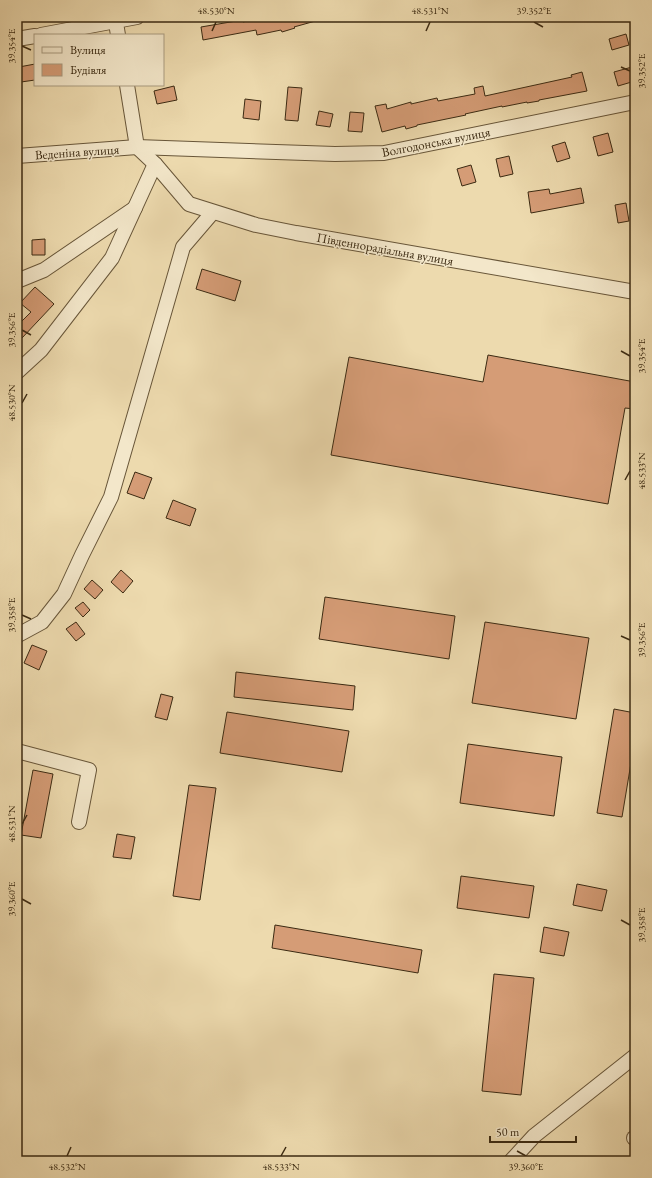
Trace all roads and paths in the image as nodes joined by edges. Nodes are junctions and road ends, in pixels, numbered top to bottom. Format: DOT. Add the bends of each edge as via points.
graph roads {
  1 [pos="137,17"];
  2 [pos="116,24"];
  3 [pos="48,34"];
  4 [pos="34,36"];
  5 [pos="17,39"];
  6 [pos="127,86"];
  7 [pos="635,102"];
  8 [pos="137,147"];
  9 [pos="17,156"];
  10 [pos="155,164"];
  11 [pos="135,208"];
  12 [pos="213,212"];
  13 [pos="17,281"];
  14 [pos="635,292"];
  15 [pos="17,372"];
  16 [pos="17,637"];
  17 [pos="17,751"];
  18 [pos="79,822"];
  19 [pos="635,1056"];
  20 [pos="511,1161"];
  1 -- 2 [label="street"];
  2 -- 3 [label="street"];
  4 -- 5 [label="street"];
  6 -- 8 [label="street"];
  7 -- 8 [label="street, Волгодонська вулиця" via="384,153 335,154"];
  8 -- 9 [label="street, Веденіна вулиця"];
  8 -- 10 [label="street, Південнорадіальна вулиця"];
  10 -- 11 [label="street"];
  10 -- 12 [label="street, Південнорадіальна вулиця" via="189,204"];
  11 -- 13 [label="street" via="44,270"];
  11 -- 15 [label="street" via="112,258 41,350"];
  12 -- 14 [label="street, Південнорадіальна вулиця" via="256,225 296,233"];
  12 -- 16 [label="street" via="183,247 112,497 64,594 42,622"];
  17 -- 18 [label="street" via="89,770"];
  19 -- 20 [label="street" via="534,1136"];
}
